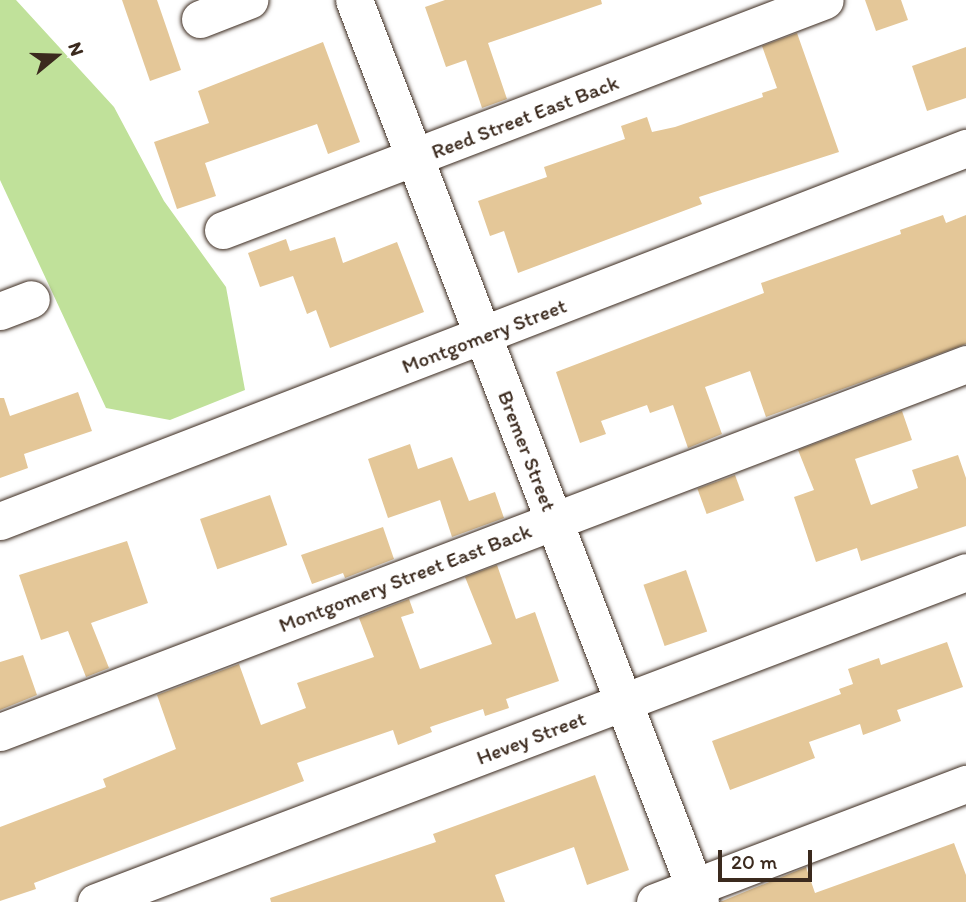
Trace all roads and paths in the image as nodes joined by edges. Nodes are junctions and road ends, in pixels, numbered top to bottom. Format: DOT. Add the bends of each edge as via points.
graph roads {
  1 [pos="249,0"];
  2 [pos="354,0"];
  3 [pos="825,0"];
  4 [pos="200,19"];
  5 [pos="966,149"];
  6 [pos="415,159"];
  7 [pos="223,230"];
  8 [pos="483,337"];
  9 [pos="966,364"];
  10 [pos="0,521"];
  11 [pos="554,521"];
  12 [pos="966,572"];
  13 [pos="624,703"];
  14 [pos="0,732"];
  15 [pos="966,784"];
  16 [pos="697,895"];
  17 [pos="96,902"];
  18 [pos="655,902"];
  1 -- 4 [label="street"];
  2 -- 6 [label="street, Bremer Street"];
  3 -- 6 [label="street, Reed Street East Back"];
  5 -- 8 [label="street, Montgomery Street"];
  6 -- 7 [label="street, Reed Street East Back"];
  6 -- 8 [label="street, Bremer Street"];
  8 -- 10 [label="street, Montgomery Street"];
  8 -- 11 [label="street, Bremer Street"];
  9 -- 11 [label="street, Montgomery Street East Back"];
  11 -- 13 [label="street, Bremer Street"];
  11 -- 14 [label="street, Montgomery Street East Back"];
  12 -- 13 [label="street, Hevey Street"];
  13 -- 16 [label="street, Bremer Street"];
  13 -- 17 [label="street, Hevey Street"];
  15 -- 16 [label="street"];
  16 -- 18 [label="street"];
}
